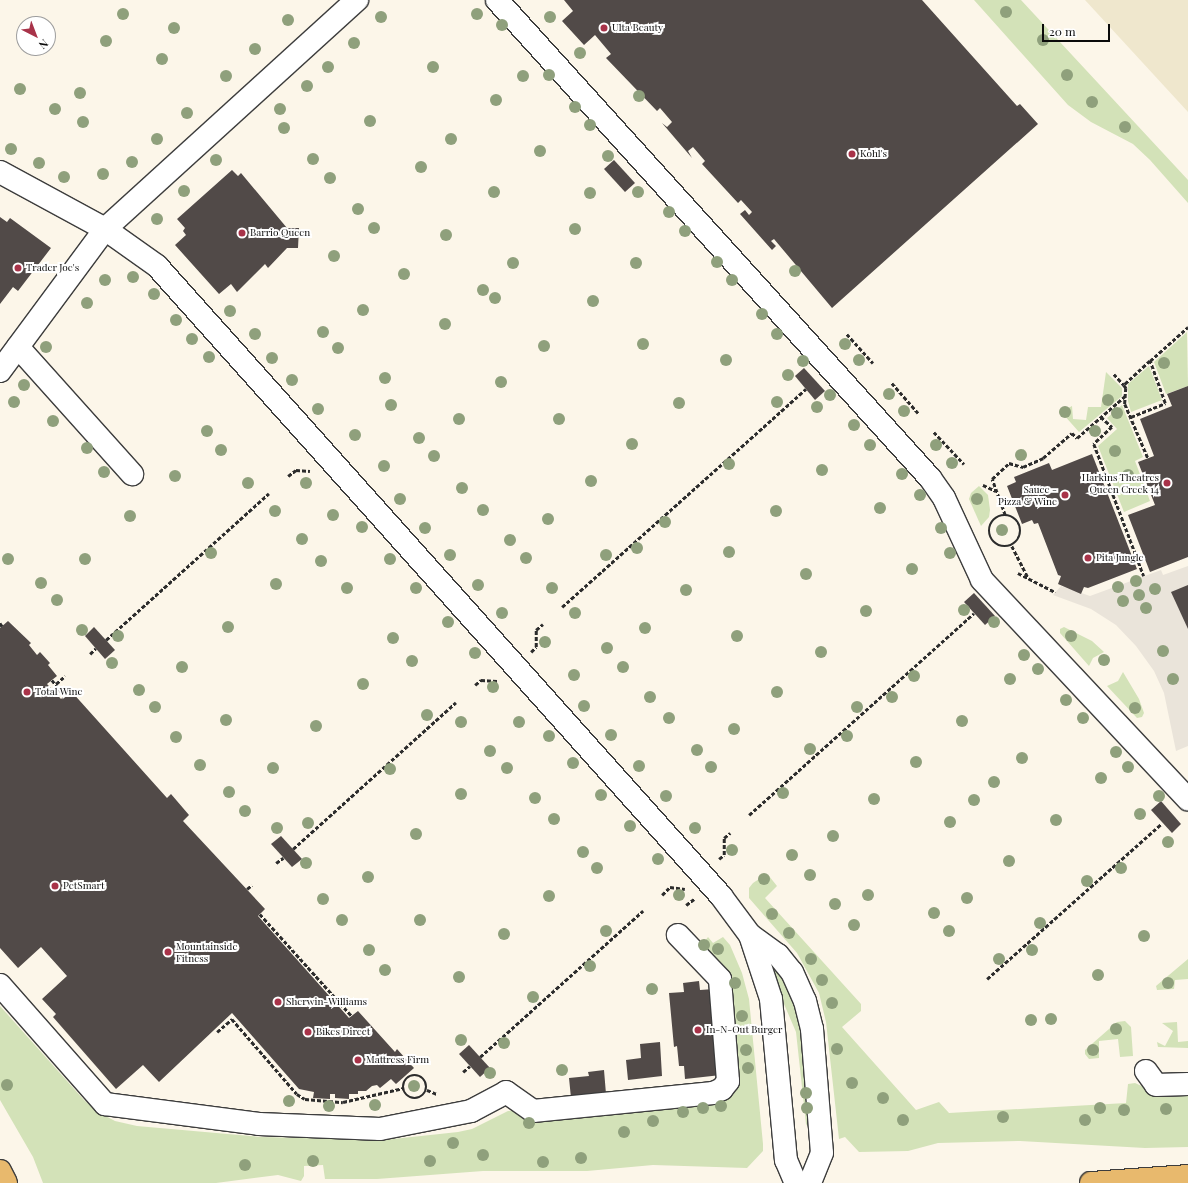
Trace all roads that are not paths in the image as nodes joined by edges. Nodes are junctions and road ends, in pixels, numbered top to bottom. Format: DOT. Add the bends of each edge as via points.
graph roads {
  1 [pos="357,0"];
  2 [pos="497,0"];
  3 [pos="0,172"];
  4 [pos="105,228"];
  5 [pos="18,347"];
  6 [pos="0,371"];
  7 [pos="132,474"];
  8 [pos="1188,799"];
  9 [pos="678,935"];
  10 [pos="750,935"];
  11 [pos="0,985"];
  12 [pos="1146,1071"];
  13 [pos="1188,1084"];
  14 [pos="0,1171"];
  15 [pos="1188,1176"];
  16 [pos="6,1183"];
  17 [pos="796,1183"];
  18 [pos="810,1183"];
  19 [pos="1091,1183"];
  1 -- 4 [label="lane"];
  2 -- 8 [label="lane" via="930,478 944,498 982,580"];
  3 -- 4 [label="lane"];
  4 -- 5 [label="lane"];
  4 -- 10 [label="lane" via="157,266 721,896"];
  5 -- 6 [label="lane"];
  5 -- 7 [label="lane"];
  9 -- 11 [label="lane" via="720,978 728,1081 722,1089 713,1093 533,1111 506,1092 471,1111 380,1129 259,1124 105,1104"];
  10 -- 17 [label="lane" via="771,1000 786,1160"];
  10 -- 18 [label="lane" via="778,955 792,972 805,1001 812,1029 822,1153"];
  12 -- 13 [label="lane" via="1156,1085"];
  14 -- 16 [label="main road"];
  15 -- 19 [label="main road"];
}
